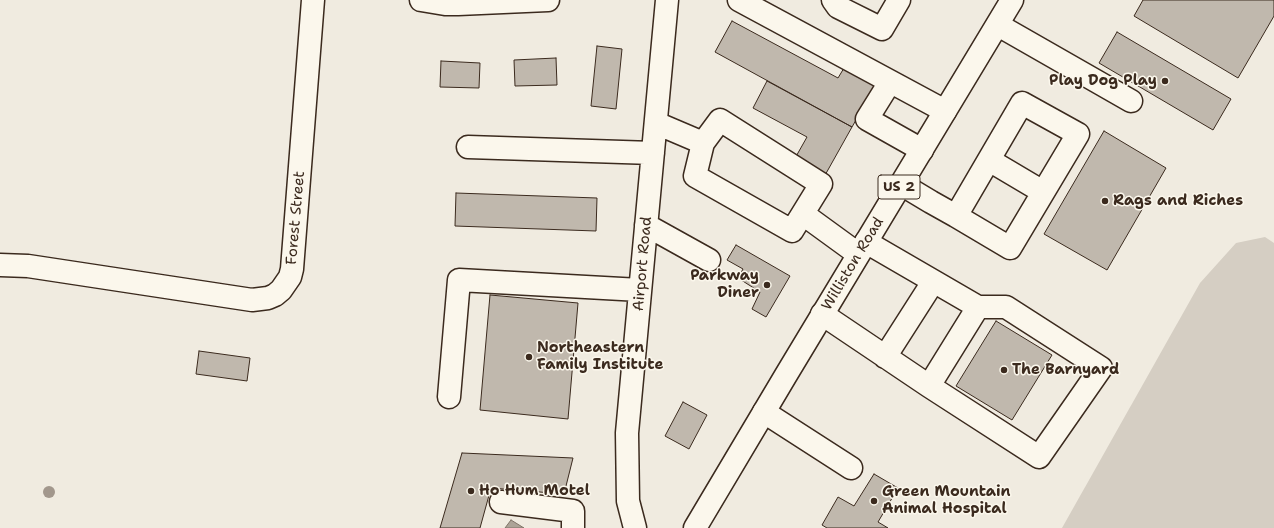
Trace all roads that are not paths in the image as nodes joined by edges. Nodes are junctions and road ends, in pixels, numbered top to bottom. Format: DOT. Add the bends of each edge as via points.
graph roads {
  1 [pos="313,0"];
  2 [pos="421,0"];
  3 [pos="548,0"];
  4 [pos="667,0"];
  5 [pos="739,0"];
  6 [pos="833,0"];
  7 [pos="899,0"];
  8 [pos="1012,0"];
  9 [pos="998,25"];
  10 [pos="890,82"];
  11 [pos="1131,100"];
  12 [pos="945,112"];
  13 [pos="656,123"];
  14 [pos="703,143"];
  15 [pos="468,147"];
  16 [pos="922,150"];
  17 [pos="653,154"];
  18 [pos="989,160"];
  19 [pos="901,184"];
  20 [pos="1043,192"];
  21 [pos="803,214"];
  22 [pos="956,216"];
  23 [pos="646,225"];
  24 [pos="862,248"];
  25 [pos="709,260"];
  26 [pos="0,265"];
  27 [pos="933,282"];
  28 [pos="640,290"];
  29 [pos="978,308"];
  30 [pos="822,314"];
  31 [pos="885,357"];
  32 [pos="929,386"];
  33 [pos="449,397"];
  34 [pos="764,412"];
  35 [pos="851,468"];
  36 [pos="501,502"];
  37 [pos="573,528"];
  38 [pos="635,528"];
  39 [pos="695,528"];
  1 -- 26 [label="street, Forest Street" via="292,269 286,285 281,290 268,298 252,300 28,266"];
  2 -- 3 [label="street" via="458,4"];
  4 -- 13 [label="street, Airport Road"];
  5 -- 10 [label="street"];
  6 -- 7 [label="street" via="838,6 882,29"];
  8 -- 9 [label="street, Williston Road / US 2"];
  9 -- 11 [label="street"];
  9 -- 12 [label="street, Williston Road / US 2"];
  10 -- 12 [label="street"];
  10 -- 16 [label="street" via="868,119"];
  12 -- 16 [label="street, Williston Road / US 2"];
  13 -- 14 [label="street"];
  13 -- 17 [label="street, Airport Road"];
  14 -- 21 [label="street" via="695,176 792,231"];
  14 -- 21 [label="street" via="720,120 822,184"];
  15 -- 17 [label="street"];
  16 -- 19 [label="street, Williston Road / US 2"];
  17 -- 23 [label="street, Airport Road"];
  18 -- 20 [label="street"];
  18 -- 20 [label="street" via="1022,103 1078,134"];
  18 -- 22 [label="street"];
  19 -- 22 [label="street"];
  19 -- 24 [label="street, Williston Road / US 2"];
  20 -- 22 [label="street" via="1010,248"];
  21 -- 24 [label="street"];
  23 -- 25 [label="street"];
  23 -- 28 [label="street, Airport Road"];
  24 -- 27 [label="street"];
  24 -- 30 [label="street, Williston Road / US 2"];
  27 -- 29 [label="street"];
  27 -- 31 [label="street"];
  28 -- 33 [label="street" via="459,280"];
  28 -- 38 [label="street, Airport Road" via="627,433 628,501"];
  29 -- 32 [label="street"];
  29 -- 32 [label="street" via="1006,307 1101,368 1039,457"];
  30 -- 31 [label="street"];
  30 -- 34 [label="street, Williston Road / US 2"];
  31 -- 32 [label="street"];
  34 -- 35 [label="street"];
  34 -- 39 [label="street, Williston Road / US 2"];
  36 -- 37 [label="street" via="573,511"];
}
